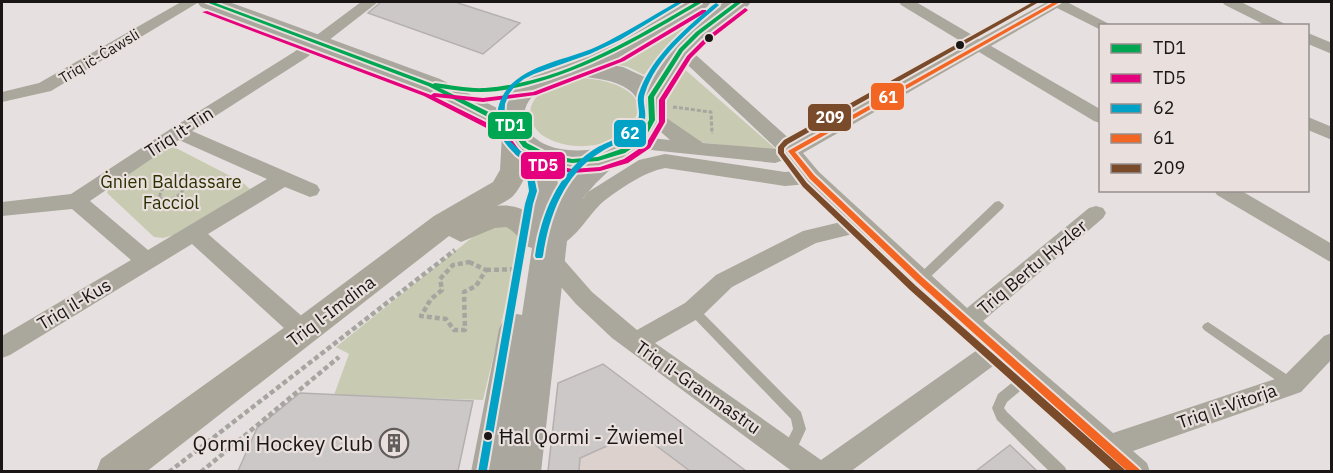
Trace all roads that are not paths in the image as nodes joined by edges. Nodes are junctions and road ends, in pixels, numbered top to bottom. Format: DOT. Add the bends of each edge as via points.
graph roads {
  1 [pos="191,2"];
  2 [pos="209,2"];
  3 [pos="351,2"];
  4 [pos="370,2"];
  5 [pos="699,2"];
  6 [pos="739,2"];
  7 [pos="906,2"];
  8 [pos="1057,2"];
  9 [pos="1230,2"];
  10 [pos="348,19"];
  11 [pos="1102,24"];
  12 [pos="1277,24"];
  13 [pos="1309,38"];
  14 [pos="316,44"];
  15 [pos="979,45"];
  16 [pos="1332,49"];
  17 [pos="681,50"];
  18 [pos="576,68"];
  19 [pos="530,84"];
  20 [pos="430,85"];
  21 [pos="2,97"];
  22 [pos="653,107"];
  23 [pos="1099,116"];
  24 [pos="1309,123"];
  25 [pos="178,132"];
  26 [pos="1332,134"];
  27 [pos="521,138"];
  28 [pos="705,149"];
  29 [pos="791,151"];
  30 [pos="614,154"];
  31 [pos="746,155"];
  32 [pos="812,177"];
  33 [pos="284,178"];
  34 [pos="310,190"];
  35 [pos="1227,192"];
  36 [pos="76,201"];
  37 [pos="999,206"];
  38 [pos="2,209"];
  39 [pos="1096,213"];
  40 [pos="862,224"];
  41 [pos="194,233"];
  42 [pos="540,251"];
  43 [pos="1332,255"];
  44 [pos="147,261"];
  45 [pos="920,280"];
  46 [pos="584,298"];
  47 [pos="542,303"];
  48 [pos="693,310"];
  49 [pos="968,320"];
  50 [pos="1208,327"];
  51 [pos="304,332"];
  52 [pos="636,342"];
  53 [pos="1332,343"];
  54 [pos="2,348"];
  55 [pos="999,348"];
  56 [pos="1030,375"];
  57 [pos="1292,384"];
  58 [pos="1109,447"];
  59 [pos="789,452"];
  60 [pos="115,471"];
  61 [pos="146,471"];
  62 [pos="492,471"];
  63 [pos="520,471"];
  64 [pos="816,471"];
  65 [pos="827,471"];
  66 [pos="1060,471"];
  67 [pos="1137,471"];
  1 -- 21 [label="street, Triq iċ-Ċawsli" via="45,87"];
  2 -- 14 [label="highway"];
  3 -- 10 [label="street"];
  4 -- 10 [label="street, Triq it-Tin"];
  5 -- 18 [label="highway" via="618,50"];
  6 -- 17 [label="highway"];
  7 -- 15 [label="street"];
  8 -- 11 [label="street"];
  8 -- 15 [label="street"];
  9 -- 12 [label="street"];
  10 -- 14 [label="street, Triq it-Tin"];
  13 -- 16 [label="street"];
  14 -- 20 [label="highway"];
  14 -- 25 [label="street, Triq it-Tin"];
  15 -- 23 [label="street"];
  15 -- 29 [label="street"];
  17 -- 22 [label="highway"];
  17 -- 29 [label="street"];
  18 -- 19 [label="highway"];
  18 -- 22 [label="highway" via="622,74 639,83"];
  19 -- 20 [label="highway" via="483,90"];
  19 -- 27 [label="highway" via="516,97 509,112"];
  20 -- 27 [label="highway"];
  22 -- 28 [label="street" via="676,135"];
  22 -- 30 [label="highway" via="648,130 638,141"];
  24 -- 26 [label="street"];
  25 -- 33 [label="street"];
  25 -- 36 [label="street, Triq it-Tin"];
  27 -- 30 [label="highway" via="558,160 579,161"];
  27 -- 42 [label="highway" via="544,192"];
  27 -- 51 [label="main road, Triq l-Imdina" via="514,171 503,189 444,224"];
  28 -- 30 [label="street" via="651,144"];
  28 -- 31 [label="street"];
  29 -- 31 [label="street" via="774,157"];
  29 -- 32 [label="street"];
  30 -- 42 [label="highway" via="585,175 568,194"];
  31 -- 32 [label="street"];
  32 -- 40 [label="street"];
  32 -- 42 [label="street" via="785,179 665,161 646,165 595,197 575,222"];
  33 -- 34 [label="street"];
  33 -- 41 [label="street, Triq il-Kus"];
  35 -- 43 [label="street"];
  36 -- 38 [label="street, Triq it-Tin"];
  36 -- 44 [label="street"];
  37 -- 45 [label="lane"];
  39 -- 49 [label="street, Triq Bertu Hyzler"];
  40 -- 45 [label="street"];
  40 -- 48 [label="street" via="810,237 724,281"];
  41 -- 44 [label="street, Triq il-Kus"];
  41 -- 51 [label="street"];
  42 -- 46 [label="street, Triq il-Granmastru"];
  42 -- 47 [label="highway"];
  42 -- 61 [label="main road, Triq l-Imdina" via="522,221 511,217 497,216 461,230"];
  42 -- 62 [label="highway"];
  44 -- 54 [label="street, Triq il-Kus"];
  45 -- 49 [label="street"];
  46 -- 47 [label="street"];
  46 -- 52 [label="street, Triq il-Granmastru"];
  47 -- 63 [label="highway"];
  48 -- 52 [label="street"];
  48 -- 59 [label="lane" via="796,416 800,429"];
  49 -- 55 [label="street"];
  50 -- 57 [label="lane"];
  51 -- 60 [label="main road, Triq l-Imdina"];
  52 -- 59 [label="street, Triq il-Granmastru"];
  53 -- 57 [label="street, Triq il-Vitorja"];
  55 -- 56 [label="street"];
  55 -- 65 [label="street"];
  56 -- 58 [label="street"];
  56 -- 66 [label="lane" via="1002,398 998,408"];
  57 -- 58 [label="street, Triq il-Vitorja"];
  58 -- 67 [label="street"];
  59 -- 64 [label="street, Triq il-Granmastru"];
}
